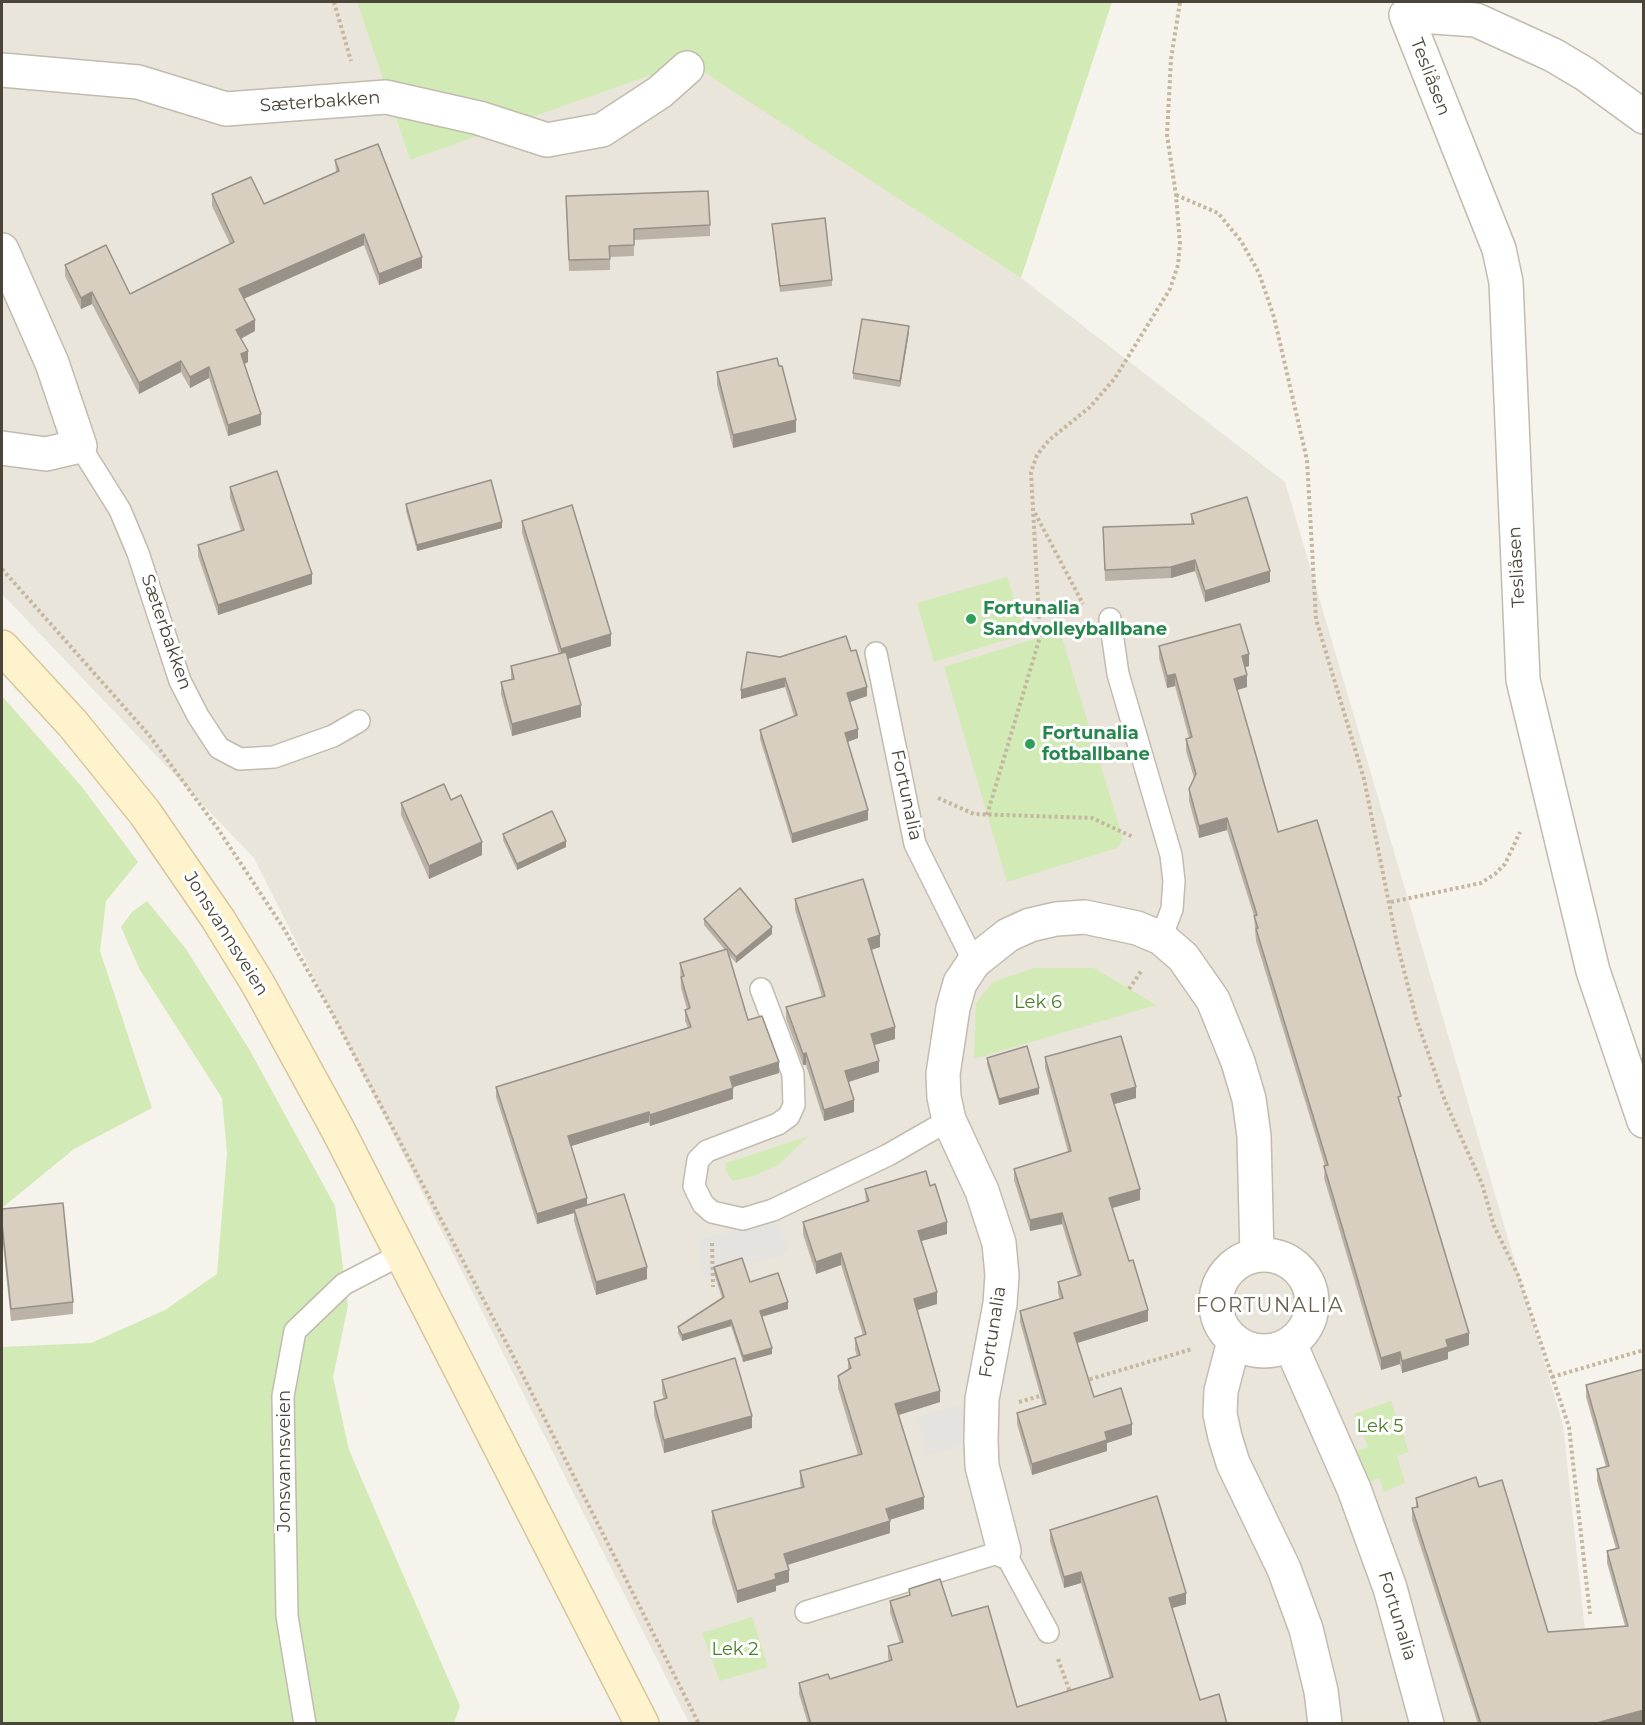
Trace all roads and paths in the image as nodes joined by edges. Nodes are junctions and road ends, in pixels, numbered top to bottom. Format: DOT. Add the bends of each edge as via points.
graph roads {
  1 [pos="334,2"];
  2 [pos="1180,2"];
  3 [pos="687,68"];
  4 [pos="2,70"];
  5 [pos="361,99"];
  6 [pos="1644,117"];
  7 [pos="1176,195"];
  8 [pos="2,250"];
  9 [pos="80,446"];
  10 [pos="2,448"];
  11 [pos="1033,510"];
  12 [pos="1110,619"];
  13 [pos="2,647"];
  14 [pos="876,653"];
  15 [pos="359,721"];
  16 [pos="903,782"];
  17 [pos="1552,807"];
  18 [pos="987,815"];
  19 [pos="1172,855"];
  20 [pos="1390,902"];
  21 [pos="1161,938"];
  22 [pos="974,962"];
  23 [pos="762,989"];
  24 [pos="949,1120"];
  25 [pos="1644,1121"];
  26 [pos="711,1212"];
  27 [pos="402,1254"];
  28 [pos="1257,1255"];
  29 [pos="713,1287"];
  30 [pos="1234,1341"];
  31 [pos="1290,1344"];
  32 [pos="1644,1350"];
  33 [pos="1552,1377"];
  34 [pos="1074,1384"];
  35 [pos="1054,1391"];
  36 [pos="982,1412"];
  37 [pos="1004,1551"];
  38 [pos="806,1612"];
  39 [pos="1590,1614"];
  40 [pos="1048,1632"];
  41 [pos="1074,1703"];
  42 [pos="305,1724"];
  43 [pos="642,1724"];
  44 [pos="1325,1724"];
  45 [pos="1427,1724"];
  1 -- 5 [label="path"];
  2 -- 7 [label="path" via="1171,59 1167,135"];
  3 -- 5 [label="street, Sæterbakken" via="660,92 602,130 547,140 479,118 386,97"];
  4 -- 5 [label="street, Sæterbakken" via="138,82 226,109"];
  6 -- 17 [label="street, Tesliåsen" via="1553,55 1476,20 1406,15 1498,249 1506,282 1522,680"];
  7 -- 11 [label="path" via="1180,244 1170,289 1114,378 1090,407 1049,440 1037,455 1031,472"];
  7 -- 20 [label="path" via="1218,213 1259,273 1274,317 1307,460 1316,619 1364,779"];
  8 -- 9 [label="street, Sæterbakken" via="52,363"];
  9 -- 10 [label="street" via="46,454"];
  9 -- 15 [label="lane, Sæterbakken" via="120,510 180,681 219,747 240,759 274,757 333,736"];
  11 -- 12 [label="path" via="1082,604"];
  11 -- 18 [label="path" via="1040,637"];
  12 -- 19 [label="lane" via="1118,674"];
  13 -- 27 [label="main road, Jonsvannsveien" via="73,724 145,813 218,919 306,1069"];
  14 -- 16 [label="lane, Fortunalia"];
  16 -- 19 [label="path" via="974,814 1092,818"];
  16 -- 22 [label="lane, Fortunalia" via="915,844"];
  17 -- 20 [label="path" via="1534,813 1504,864 1481,883"];
  17 -- 25 [label="street, Tesliåsen" via="1593,971"];
  19 -- 21 [label="lane" via="1172,909"];
  20 -- 33 [label="path" via="1416,1018 1445,1101 1482,1184 1494,1226 1518,1275"];
  21 -- 22 [label="street, Fortunalia" via="1113,922 1084,917 1056,919 1008,935"];
  21 -- 28 [label="street, Fortunalia" via="1183,957 1213,1000 1241,1071 1254,1136"];
  22 -- 24 [label="street, Fortunalia" via="960,983 947,1038 943,1074"];
  23 -- 26 [label="lane" via="793,1074 794,1105 789,1116 778,1124 706,1151 698,1160 694,1186"];
  24 -- 26 [label="lane" via="879,1160 773,1210 743,1219"];
  24 -- 36 [label="street, Fortunalia" via="982,1191 999,1244 1000,1304"];
  26 -- 29 [label="path"];
  27 -- 42 [label="lane, Jonsvannsveien" via="344,1284 295,1330 283,1395 287,1616"];
  27 -- 43 [label="main road, Jonsvannsveien"];
  28 -- 30 [label="street" via="1228,1269 1215,1298 1223,1329"];
  28 -- 31 [label="street" via="1274,1255 1289,1261 1310,1286 1311,1318"];
  30 -- 31 [label="street" via="1262,1352"];
  30 -- 34 [label="path"];
  30 -- 44 [label="street" via="1221,1391 1225,1437 1233,1463 1284,1569 1306,1629"];
  31 -- 45 [label="street, Fortunalia" via="1354,1489 1390,1588"];
  32 -- 33 [label="path"];
  33 -- 39 [label="path" via="1569,1427"];
  35 -- 36 [label="path"];
  36 -- 37 [label="street, Fortunalia" via="982,1466"];
  37 -- 38 [label="lane"];
  37 -- 40 [label="lane"];
  40 -- 41 [label="path"];
}
